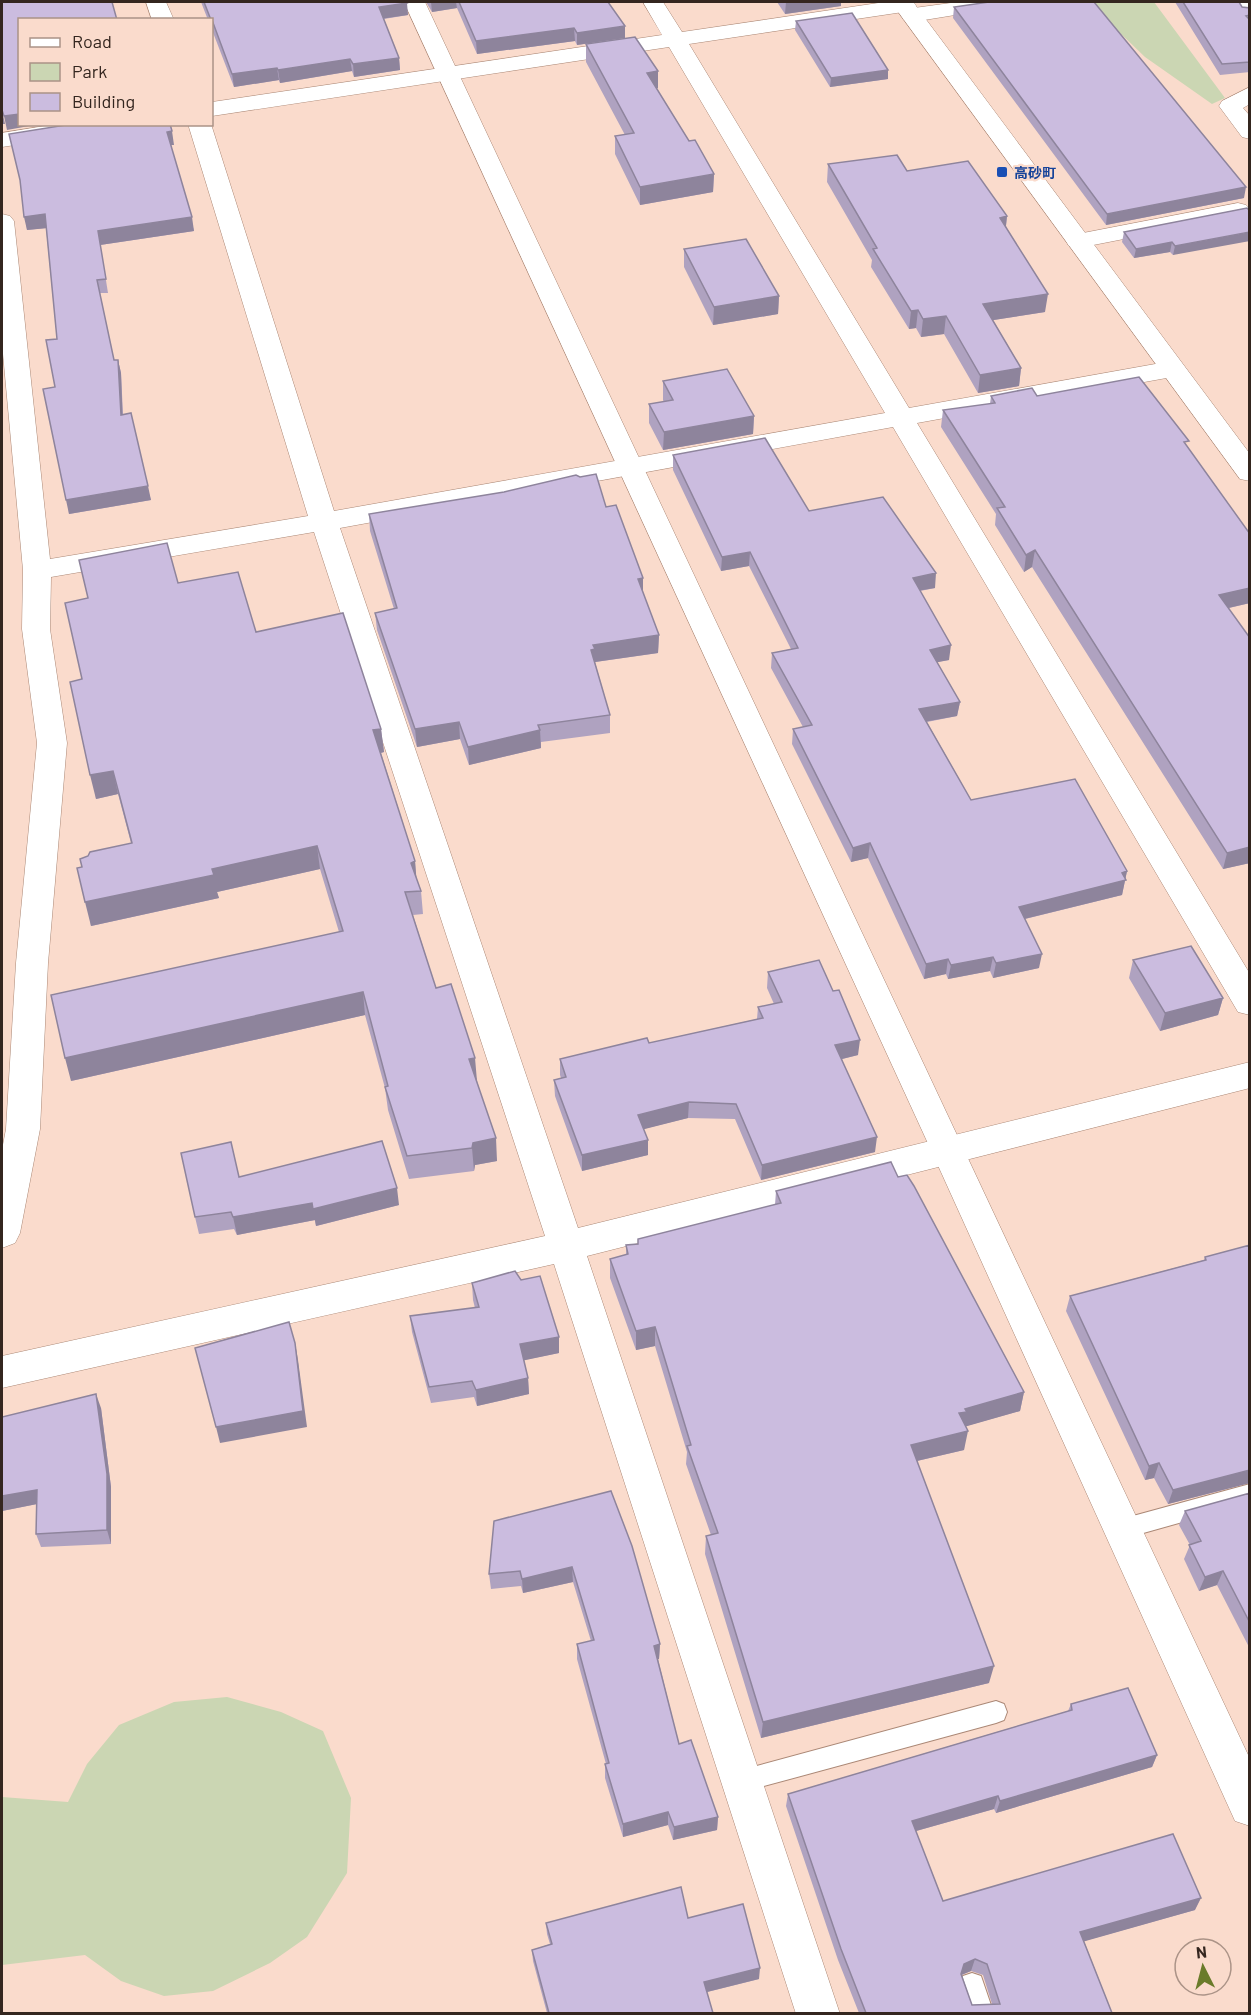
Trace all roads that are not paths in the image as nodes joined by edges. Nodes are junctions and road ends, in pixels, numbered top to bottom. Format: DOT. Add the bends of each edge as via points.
graph roads {
  1 [pos="156,2"];
  2 [pos="414,2"];
  3 [pos="653,2"];
  4 [pos="998,2"];
  5 [pos="1243,2"];
  6 [pos="906,8"];
  7 [pos="1250,11"];
  8 [pos="162,18"];
  9 [pos="675,40"];
  10 [pos="448,74"];
  11 [pos="1250,94"];
  12 [pos="213,109"];
  13 [pos="92,126"];
  14 [pos="200,126"];
  15 [pos="1250,132"];
  16 [pos="2,140"];
  17 [pos="1242,209"];
  18 [pos="2,221"];
  19 [pos="1078,241"];
  20 [pos="1172,369"];
  21 [pos="901,418"];
  22 [pos="629,466"];
  23 [pos="1250,473"];
  24 [pos="324,522"];
  25 [pos="37,570"];
  26 [pos="1250,1003"];
  27 [pos="1250,1075"];
  28 [pos="948,1150"];
  29 [pos="2,1233"];
  30 [pos="566,1246"];
  31 [pos="2,1371"];
  32 [pos="1250,1493"];
  33 [pos="1122,1529"];
  34 [pos="996,1712"];
  35 [pos="742,1781"];
  36 [pos="1250,1806"];
  37 [pos="972,1985"];
  38 [pos="818,2013"];
  39 [pos="982,2013"];
  1 -- 8 [label="street"];
  2 -- 10 [label="street"];
  3 -- 9 [label="street"];
  4 -- 6 [label="street"];
  5 -- 7 [label="street"];
  6 -- 9 [label="street"];
  6 -- 19 [label="street"];
  9 -- 10 [label="street"];
  9 -- 21 [label="street"];
  10 -- 12 [label="street"];
  10 -- 22 [label="street"];
  11 -- 15 [label="street" via="1230,106"];
  13 -- 16 [label="street"];
  14 -- 24 [label="street"];
  17 -- 19 [label="street"];
  18 -- 25 [label="street"];
  19 -- 20 [label="street"];
  20 -- 21 [label="street"];
  20 -- 23 [label="street"];
  21 -- 22 [label="street"];
  21 -- 26 [label="street"];
  22 -- 24 [label="street"];
  22 -- 28 [label="street"];
  24 -- 25 [label="street"];
  24 -- 30 [label="street"];
  25 -- 29 [label="street" via="36,629 52,743 32,963 23,1129"];
  27 -- 28 [label="street"];
  28 -- 30 [label="street"];
  28 -- 33 [label="street"];
  30 -- 31 [label="street"];
  30 -- 35 [label="street"];
  32 -- 33 [label="lane"];
  33 -- 36 [label="street"];
  34 -- 35 [label="lane"];
  35 -- 38 [label="street"];
  37 -- 39 [label="lane"];
}
